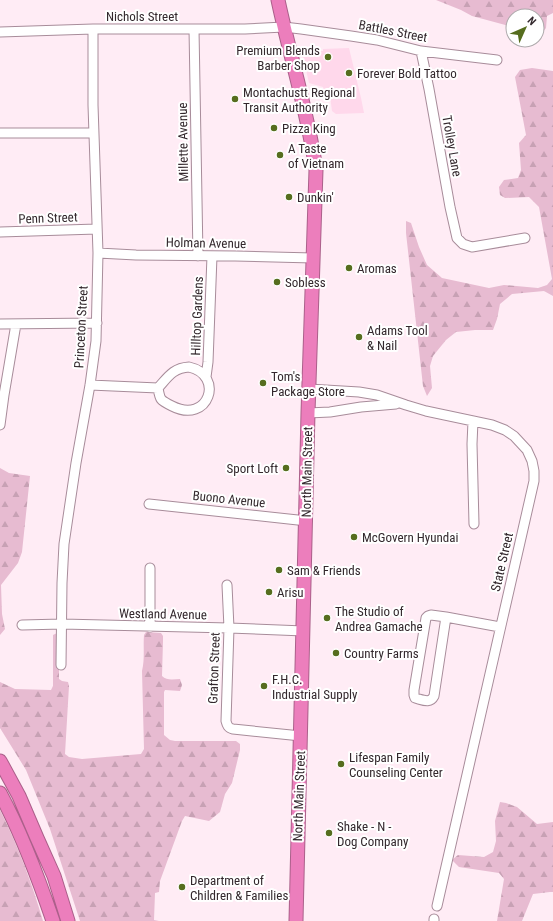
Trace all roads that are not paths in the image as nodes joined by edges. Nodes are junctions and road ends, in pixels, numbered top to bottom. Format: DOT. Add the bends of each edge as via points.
graph roads {
  1 [pos="278,0"];
  2 [pos="284,27"];
  3 [pos="93,29"];
  4 [pos="194,29"];
  5 [pos="0,32"];
  6 [pos="421,51"];
  7 [pos="497,60"];
  8 [pos="0,133"];
  9 [pos="94,134"];
  10 [pos="96,229"];
  11 [pos="0,232"];
  12 [pos="526,238"];
  13 [pos="98,253"];
  14 [pos="198,256"];
  15 [pos="212,256"];
  16 [pos="313,258"];
  17 [pos="97,323"];
  18 [pos="0,324"];
  19 [pos="16,324"];
  20 [pos="206,378"];
  21 [pos="90,385"];
  22 [pos="158,388"];
  23 [pos="309,389"];
  24 [pos="401,404"];
  25 [pos="308,413"];
  26 [pos="473,421"];
  27 [pos="0,425"];
  28 [pos="149,504"];
  29 [pos="307,521"];
  30 [pos="474,524"];
  31 [pos="150,568"];
  32 [pos="227,585"];
  33 [pos="446,617"];
  34 [pos="22,624"];
  35 [pos="62,624"];
  36 [pos="150,627"];
  37 [pos="500,627"];
  38 [pos="229,628"];
  39 [pos="304,631"];
  40 [pos="61,665"];
  41 [pos="301,736"];
  42 [pos="0,761"];
  43 [pos="0,793"];
  44 [pos="437,906"];
  45 [pos="53,921"];
  46 [pos="68,921"];
  47 [pos="296,921"];
  1 -- 2 [label="highway, North Main Street"];
  2 -- 4 [label="street, Nichols Street"];
  2 -- 6 [label="street, Battles Street" via="359,37"];
  2 -- 16 [label="highway, North Main Street" via="306,114 316,170"];
  3 -- 4 [label="street, Nichols Street"];
  3 -- 5 [label="street, Nichols Street"];
  3 -- 9 [label="street, Princeton Street"];
  4 -- 14 [label="street, Millette Avenue"];
  6 -- 7 [label="street, Battles Street"];
  6 -- 12 [label="street, Trolley Lane" via="457,238 463,244 472,247"];
  8 -- 9 [label="street"];
  9 -- 10 [label="street, Princeton Street"];
  10 -- 11 [label="street, Penn Street"];
  10 -- 13 [label="street, Princeton Street"];
  13 -- 14 [label="street, Holman Avenue"];
  13 -- 17 [label="street, Princeton Street"];
  14 -- 15 [label="street, Holman Avenue"];
  15 -- 16 [label="street, Holman Avenue"];
  15 -- 20 [label="street, Hilltop Gardens"];
  16 -- 23 [label="highway, North Main Street"];
  17 -- 19 [label="street"];
  17 -- 21 [label="street, Princeton Street"];
  18 -- 19 [label="street"];
  19 -- 27 [label="street"];
  20 -- 22 [label="street" via="195,369 182,368 175,370"];
  20 -- 22 [label="street" via="209,384 207,398 204,404 192,410 178,409 161,400"];
  21 -- 22 [label="street"];
  21 -- 35 [label="street, Princeton Street" via="66,529"];
  23 -- 24 [label="street, State Street" via="371,394"];
  23 -- 25 [label="highway, North Main Street"];
  24 -- 25 [label="street"];
  24 -- 26 [label="street, State Street"];
  25 -- 29 [label="highway, North Main Street"];
  26 -- 30 [label="street"];
  26 -- 37 [label="street, State Street" via="492,425 514,436 526,450 534,471 534,481"];
  28 -- 29 [label="street, Buono Avenue"];
  29 -- 39 [label="highway, North Main Street"];
  31 -- 36 [label="street"];
  32 -- 38 [label="street, Grafton Street"];
  33 -- 33 [label="street" via="431,615 426,618 414,695 415,698 428,702 434,696"];
  33 -- 37 [label="street"];
  34 -- 35 [label="street, Westland Avenue"];
  35 -- 36 [label="street, Westland Avenue"];
  35 -- 40 [label="street, Princeton Street"];
  36 -- 38 [label="street, Westland Avenue"];
  37 -- 44 [label="street, State Street"];
  38 -- 39 [label="street, Westland Avenue"];
  38 -- 41 [label="street, Grafton Street" via="226,721 228,727"];
  39 -- 41 [label="highway, North Main Street"];
  41 -- 47 [label="highway, North Main Street"];
  42 -- 46 [label="highway" via="38,838 54,876"];
  43 -- 45 [label="highway" via="20,835"];
}
